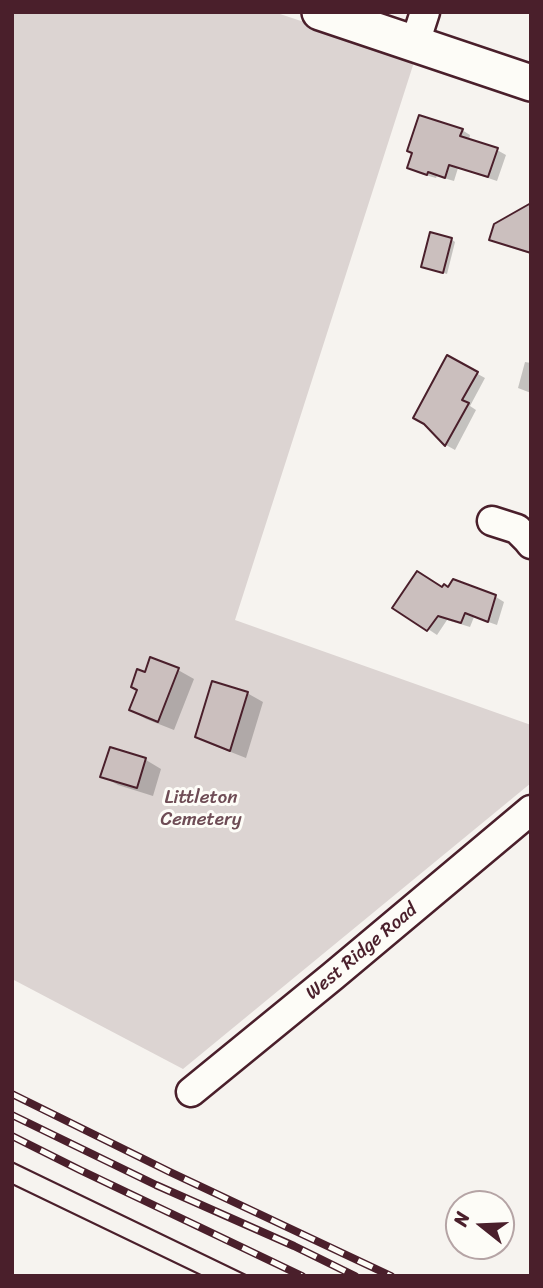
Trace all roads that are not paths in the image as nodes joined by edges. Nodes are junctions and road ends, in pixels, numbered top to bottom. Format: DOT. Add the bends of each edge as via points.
graph roads {
  1 [pos="320,12"];
  2 [pos="420,28"];
  3 [pos="531,83"];
  4 [pos="492,521"];
  5 [pos="531,544"];
  6 [pos="531,810"];
  7 [pos="191,1092"];
  1 -- 2 [label="street"];
  2 -- 3 [label="street"];
  4 -- 5 [label="street" via="517,529"];
  6 -- 7 [label="street, West Ridge Road"];
}
